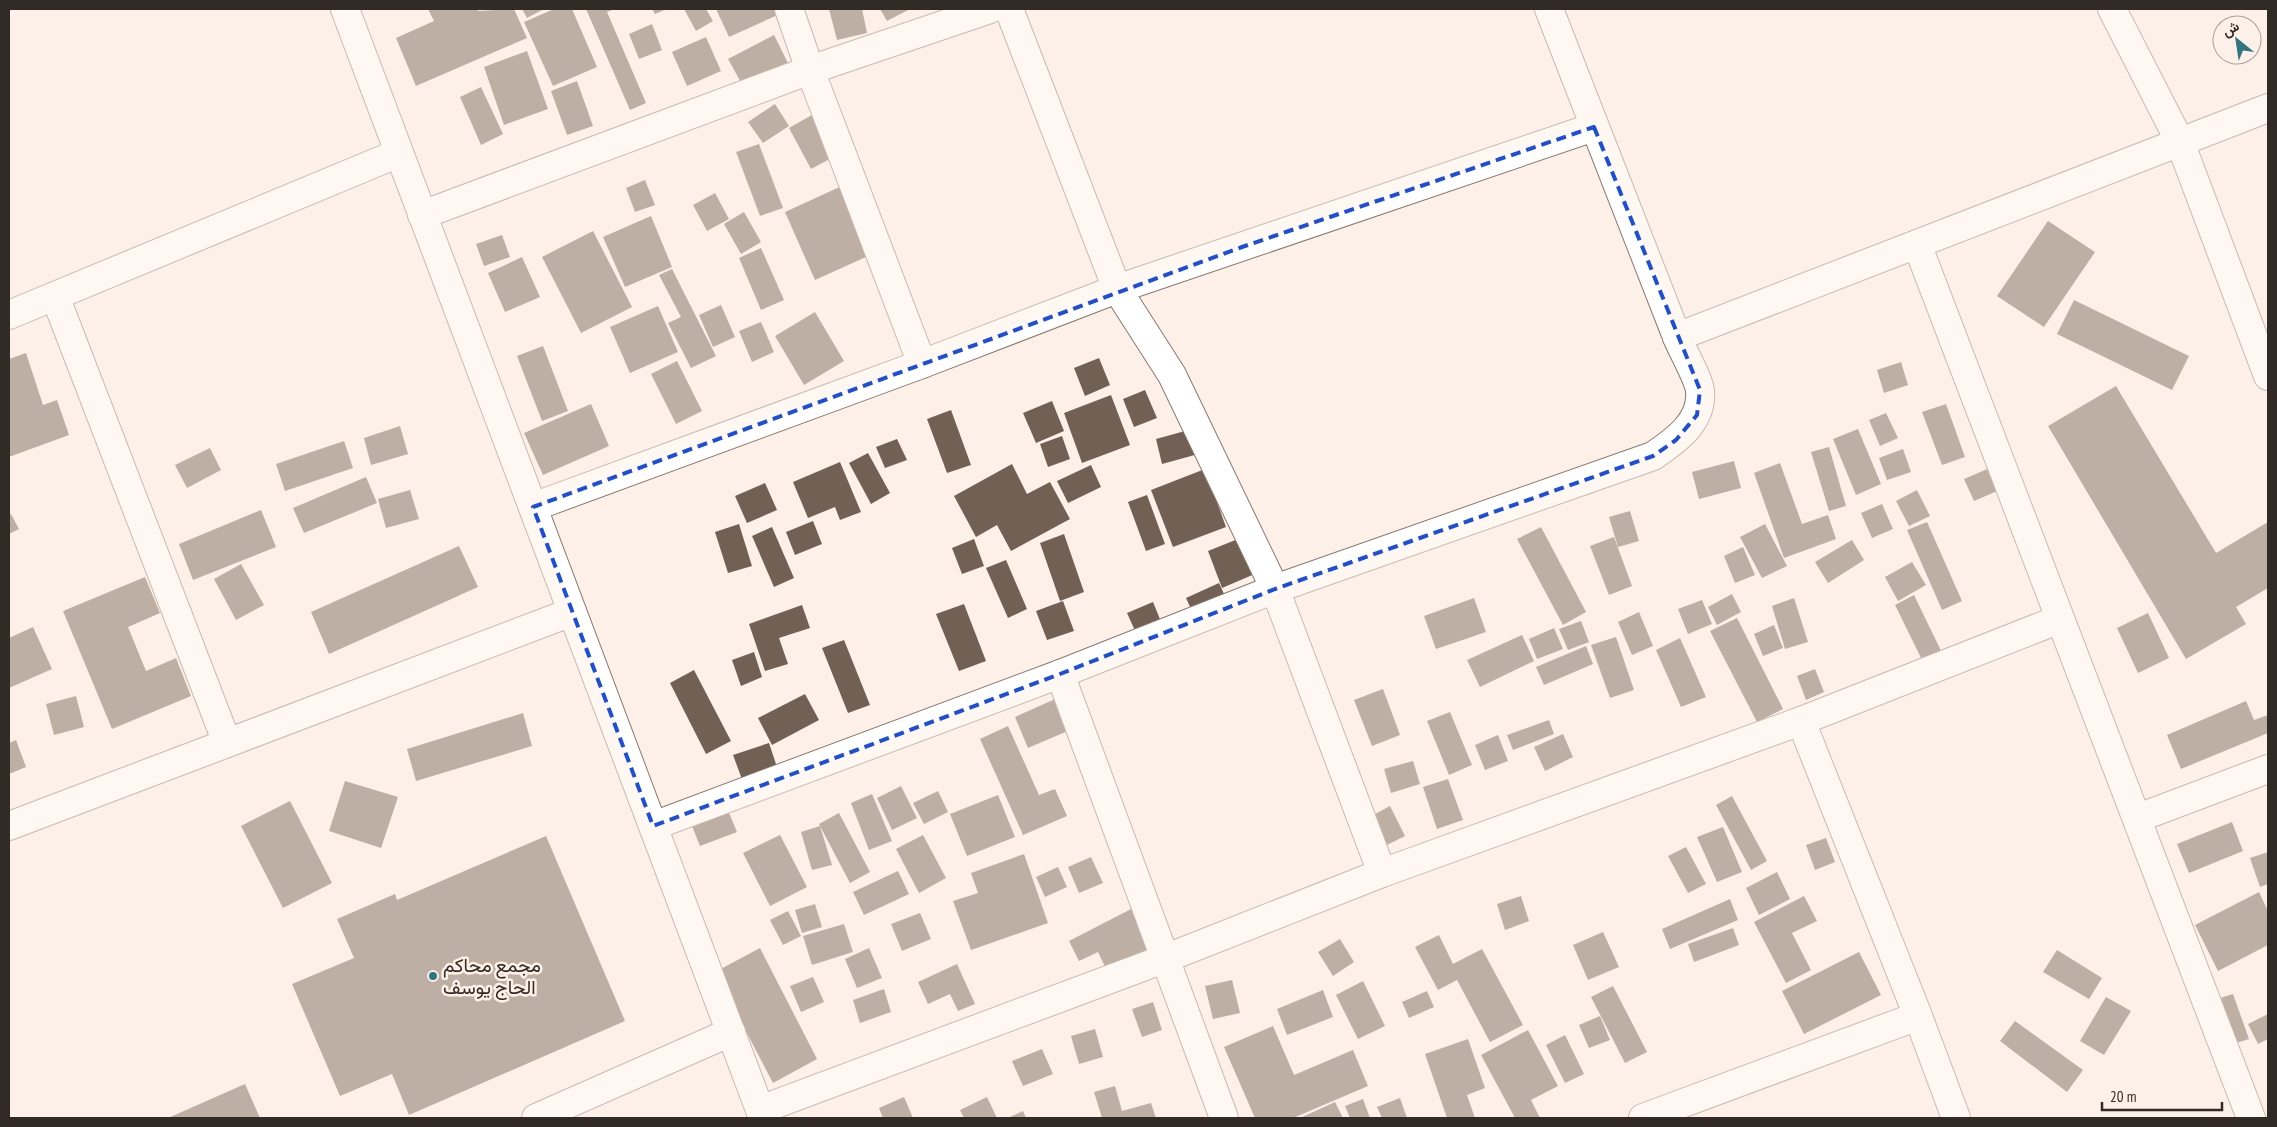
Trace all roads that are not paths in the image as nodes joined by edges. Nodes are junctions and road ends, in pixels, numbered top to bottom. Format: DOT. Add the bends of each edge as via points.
graph roads {
  1 [pos="345,9"];
  2 [pos="789,9"];
  3 [pos="990,9"];
  4 [pos="1009,9"];
  5 [pos="1549,9"];
  6 [pos="2112,9"];
  7 [pos="810,70"];
  8 [pos="2268,108"];
  9 [pos="1594,127"];
  10 [pos="2180,142"];
  11 [pos="399,153"];
  12 [pos="422,215"];
  13 [pos="1917,244"];
  14 [pos="1117,290"];
  15 [pos="55,296"];
  16 [pos="9,315"];
  17 [pos="1677,337"];
  18 [pos="922,364"];
  19 [pos="2268,376"];
  20 [pos="533,507"];
  21 [pos="1275,589"];
  22 [pos="572,612"];
  23 [pos="2060,619"];
  24 [pos="1060,674"];
  25 [pos="1801,722"];
  26 [pos="227,742"];
  27 [pos="2268,769"];
  28 [pos="2138,818"];
  29 [pos="9,826"];
  30 [pos="652,826"];
  31 [pos="1382,873"];
  32 [pos="1164,959"];
  33 [pos="1918,1016"];
  34 [pos="731,1032"];
  35 [pos="762,1114"];
  36 [pos="2257,1116"];
  37 [pos="536,1118"];
  38 [pos="1224,1118"];
  39 [pos="1643,1118"];
  40 [pos="1956,1118"];
  1 -- 11 [label="street"];
  2 -- 7 [label="street"];
  3 -- 7 [label="street"];
  4 -- 14 [label="street"];
  5 -- 9 [label="street"];
  6 -- 10 [label="street"];
  7 -- 12 [label="street"];
  7 -- 18 [label="street"];
  8 -- 10 [label="street"];
  9 -- 14 [label="street"];
  9 -- 17 [label="street"];
  10 -- 13 [label="street"];
  10 -- 19 [label="street"];
  11 -- 12 [label="street"];
  11 -- 15 [label="street"];
  12 -- 20 [label="street"];
  13 -- 17 [label="street"];
  13 -- 23 [label="street"];
  14 -- 18 [label="street"];
  14 -- 21 [label="street" via="1172,375"];
  15 -- 16 [label="street"];
  15 -- 26 [label="street"];
  17 -- 21 [label="street" via="1700,390 1697,415 1676,440 1653,456"];
  18 -- 20 [label="street"];
  20 -- 22 [label="street"];
  21 -- 24 [label="street"];
  21 -- 31 [label="street"];
  22 -- 26 [label="street"];
  22 -- 30 [label="street"];
  23 -- 25 [label="street"];
  23 -- 28 [label="street"];
  24 -- 30 [label="street"];
  24 -- 32 [label="street"];
  25 -- 31 [label="street"];
  25 -- 33 [label="street"];
  26 -- 29 [label="street"];
  27 -- 28 [label="street"];
  28 -- 36 [label="street"];
  30 -- 34 [label="street"];
  31 -- 32 [label="street"];
  32 -- 35 [label="street"];
  32 -- 38 [label="street"];
  33 -- 39 [label="street"];
  33 -- 40 [label="street"];
  34 -- 35 [label="street"];
  34 -- 37 [label="street"];
}
